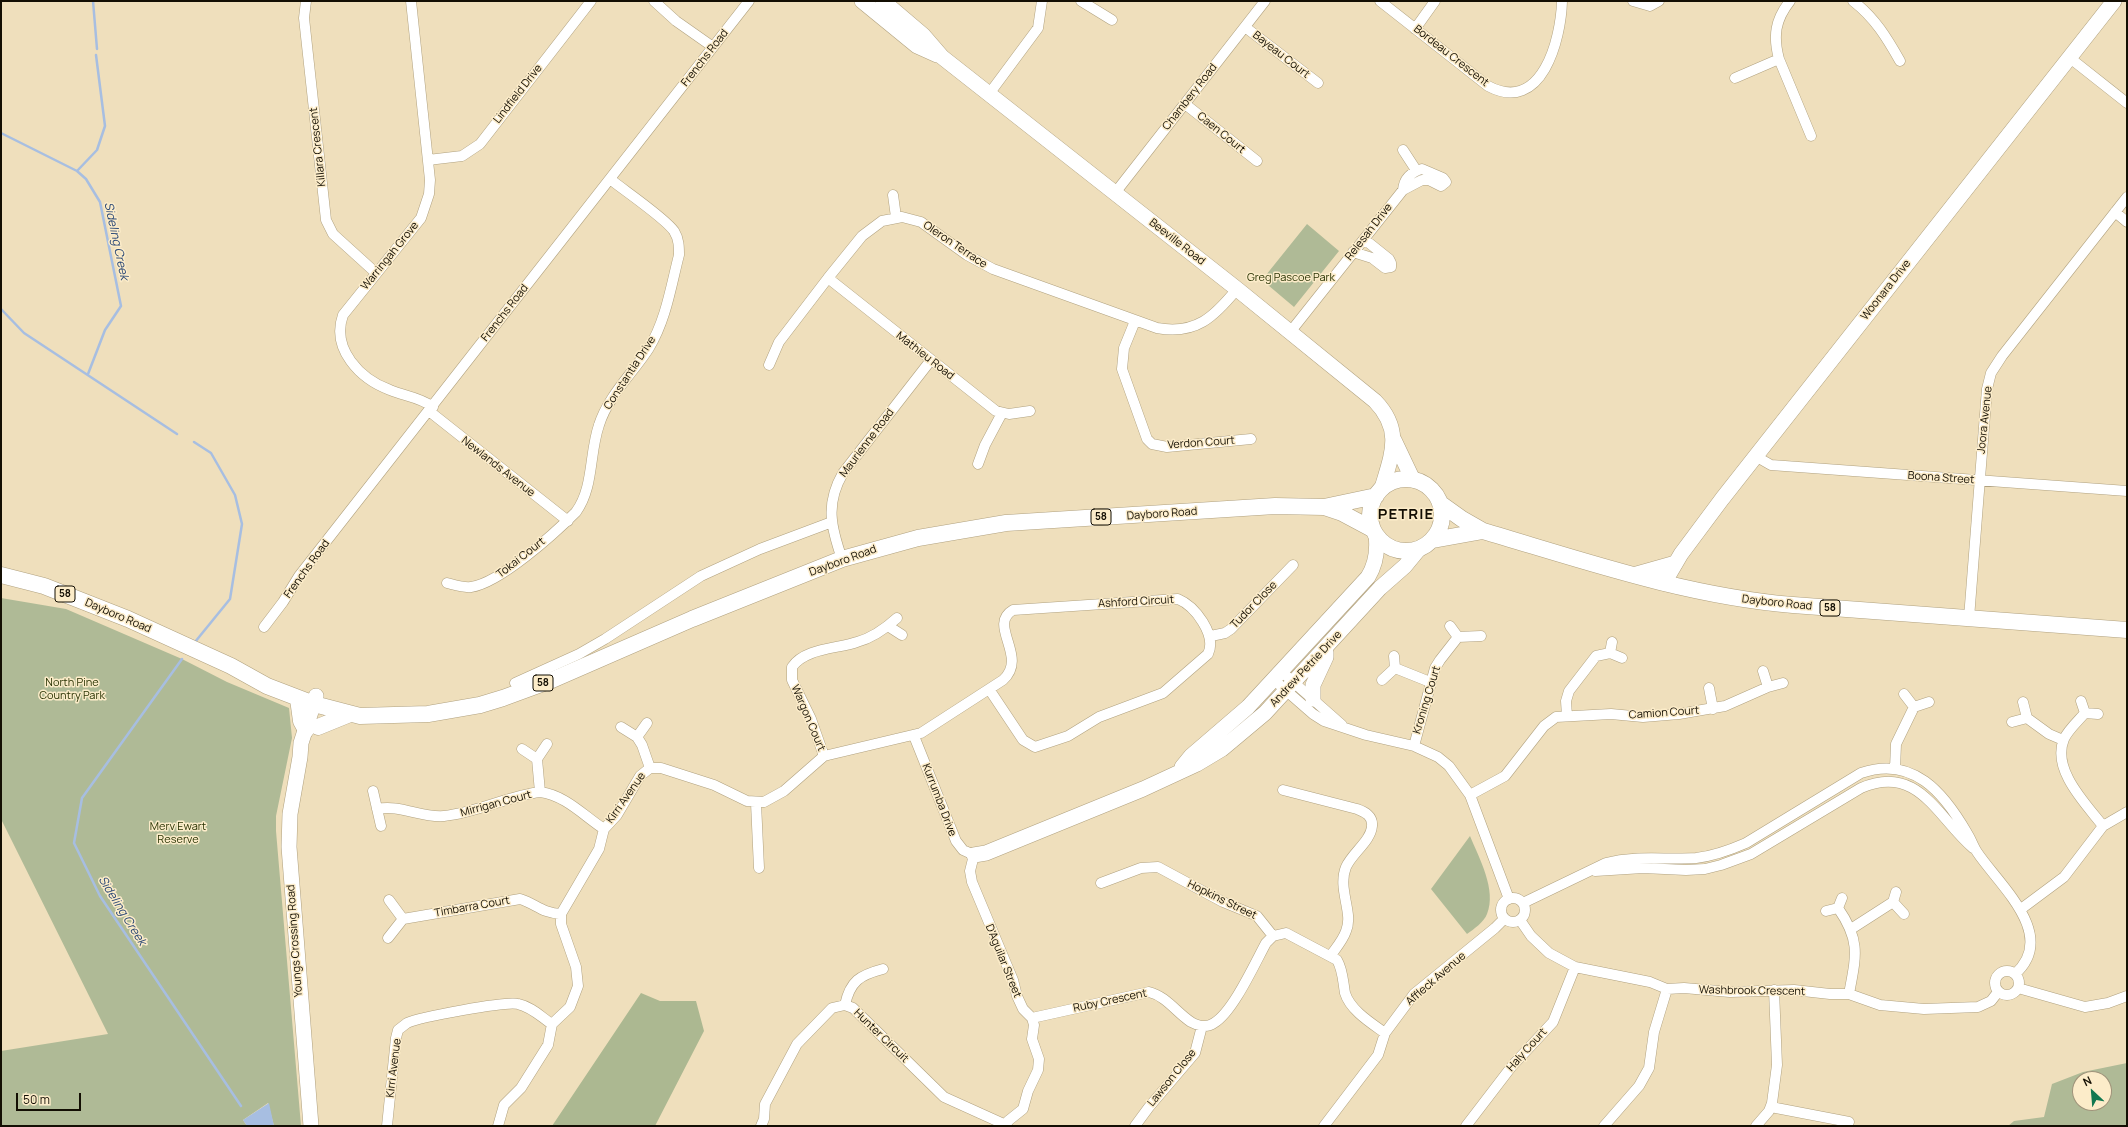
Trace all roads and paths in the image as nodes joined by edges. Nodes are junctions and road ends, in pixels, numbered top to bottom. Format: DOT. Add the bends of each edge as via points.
graph roads {
  1 [pos="306,1"];
  2 [pos="411,1"];
  3 [pos="591,1"];
  4 [pos="654,1"];
  5 [pos="749,1"];
  6 [pos="862,1"];
  7 [pos="883,1"];
  8 [pos="1042,1"];
  9 [pos="1081,1"];
  10 [pos="1265,1"];
  11 [pos="1380,1"];
  12 [pos="1435,1"];
  13 [pos="1562,1"];
  14 [pos="1633,1"];
  15 [pos="1658,1"];
  16 [pos="1790,1"];
  17 [pos="1853,1"];
  18 [pos="2114,1"];
  19 [pos="1112,20"];
  20 [pos="1245,27"];
  21 [pos="1415,29"];
  22 [pos="713,47"];
  23 [pos="942,57"];
  24 [pos="2070,58"];
  25 [pos="1779,59"];
  26 [pos="1900,61"];
  27 [pos="1734,78"];
  28 [pos="1318,83"];
  29 [pos="989,94"];
  30 [pos="2127,103"];
  31 [pos="1185,104"];
  32 [pos="1811,136"];
  33 [pos="1403,150"];
  34 [pos="428,160"];
  35 [pos="1257,161"];
  36 [pos="1416,170"];
  37 [pos="610,179"];
  38 [pos="1403,190"];
  39 [pos="1115,193"];
  40 [pos="893,195"];
  41 [pos="2127,197"];
  42 [pos="2115,212"];
  43 [pos="896,217"];
  44 [pos="2127,222"];
  45 [pos="1364,239"];
  46 [pos="1353,252"];
  47 [pos="376,273"];
  48 [pos="828,278"];
  49 [pos="1236,288"];
  50 [pos="1135,321"];
  51 [pos="1291,331"];
  52 [pos="931,360"];
  53 [pos="768,365"];
  54 [pos="431,409"];
  55 [pos="1030,411"];
  56 [pos="1002,414"];
  57 [pos="1250,440"];
  58 [pos="1394,440"];
  59 [pos="1757,457"];
  60 [pos="978,464"];
  61 [pos="1413,480"];
  62 [pos="1979,480"];
  63 [pos="2127,491"];
  64 [pos="1379,492"];
  65 [pos="1441,504"];
  66 [pos="1324,507"];
  67 [pos="568,521"];
  68 [pos="832,522"];
  69 [pos="1483,531"];
  70 [pos="1374,532"];
  71 [pos="1433,540"];
  72 [pos="1419,549"];
  73 [pos="842,559"];
  74 [pos="1676,561"];
  75 [pos="1293,565"];
  76 [pos="1,575"];
  77 [pos="1634,575"];
  78 [pos="447,583"];
  79 [pos="1664,584"];
  80 [pos="1692,590"];
  81 [pos="897,618"];
  82 [pos="1969,618"];
  83 [pos="888,626"];
  84 [pos="1450,626"];
  85 [pos="264,627"];
  86 [pos="2127,630"];
  87 [pos="902,635"];
  88 [pos="1211,636"];
  89 [pos="1480,636"];
  90 [pos="1458,637"];
  91 [pos="1327,647"];
  92 [pos="1394,656"];
  93 [pos="1622,658"];
  94 [pos="231,666"];
  95 [pos="1395,668"];
  96 [pos="1763,671"];
  97 [pos="1278,676"];
  98 [pos="1382,680"];
  99 [pos="1430,682"];
  100 [pos="515,683"];
  101 [pos="1783,683"];
  102 [pos="1289,686"];
  103 [pos="1709,688"];
  104 [pos="1768,688"];
  105 [pos="990,689"];
  106 [pos="1904,694"];
  107 [pos="1313,698"];
  108 [pos="298,699"];
  109 [pos="2081,701"];
  110 [pos="321,702"];
  111 [pos="1928,702"];
  112 [pos="2023,702"];
  113 [pos="1914,707"];
  114 [pos="1713,709"];
  115 [pos="2085,713"];
  116 [pos="350,714"];
  117 [pos="2098,714"];
  118 [pos="385,715"];
  119 [pos="1567,716"];
  120 [pos="2027,718"];
  121 [pos="2012,722"];
  122 [pos="647,723"];
  123 [pos="621,727"];
  124 [pos="1344,727"];
  125 [pos="312,729"];
  126 [pos="914,736"];
  127 [pos="637,737"];
  128 [pos="2063,740"];
  129 [pos="547,744"];
  130 [pos="1414,746"];
  131 [pos="522,749"];
  132 [pos="824,756"];
  133 [pos="537,759"];
  134 [pos="650,768"];
  135 [pos="1895,769"];
  136 [pos="1178,771"];
  137 [pos="373,790"];
  138 [pos="1283,790"];
  139 [pos="540,792"];
  140 [pos="1470,795"];
  141 [pos="756,803"];
  142 [pos="377,809"];
  143 [pos="2127,812"];
  144 [pos="381,826"];
  145 [pos="2103,826"];
  146 [pos="604,829"];
  147 [pos="1976,851"];
  148 [pos="974,855"];
  149 [pos="759,868"];
  150 [pos="1591,871"];
  151 [pos="1101,883"];
  152 [pos="1842,898"];
  153 [pos="1508,899"];
  154 [pos="389,900"];
  155 [pos="1523,903"];
  156 [pos="1838,908"];
  157 [pos="2021,909"];
  158 [pos="1826,912"];
  159 [pos="561,914"];
  160 [pos="1904,914"];
  161 [pos="1504,918"];
  162 [pos="404,919"];
  163 [pos="1520,920"];
  164 [pos="1851,930"];
  165 [pos="1273,936"];
  166 [pos="388,938"];
  167 [pos="1332,955"];
  168 [pos="1575,967"];
  169 [pos="883,969"];
  170 [pos="2015,974"];
  171 [pos="2018,988"];
  172 [pos="1667,989"];
  173 [pos="1774,990"];
  174 [pos="1998,992"];
  175 [pos="1849,994"];
  176 [pos="2127,996"];
  177 [pos="845,1005"];
  178 [pos="1032,1018"];
  179 [pos="552,1024"];
  180 [pos="1202,1026"];
  181 [pos="1385,1033"];
  182 [pos="1771,1107"];
  183 [pos="1849,1122"];
  184 [pos="764,1125"];
  185 [pos="311,1126"];
  186 [pos="387,1126"];
  187 [pos="498,1126"];
  188 [pos="1006,1126"];
  189 [pos="1135,1126"];
  190 [pos="1324,1126"];
  191 [pos="1466,1126"];
  192 [pos="1604,1126"];
  193 [pos="1756,1126"];
  1 -- 47 [label="street, Killara Crescent" via="304,18 326,220 333,234"];
  2 -- 34 [label="street, Warringah Grove"];
  3 -- 34 [label="street, Lindfield Drive" via="480,144 462,156"];
  4 -- 22 [label="street" via="676,21"];
  5 -- 22 [label="street, Frenchs Road"];
  6 -- 23 [label="street, Beeville Road" via="917,46"];
  7 -- 23 [label="street, Beeville Road" via="922,35"];
  8 -- 29 [label="street" via="1038,28"];
  9 -- 19 [label="street"];
  10 -- 20 [label="street, Chambery Road"];
  11 -- 21 [label="street, Bordeau Crescent"];
  12 -- 21 [label="street"];
  13 -- 21 [label="street, Bordeau Crescent" via="1557,44 1551,60 1532,85 1513,92 1496,90 1488,86"];
  14 -- 15 [label="street" via="1650,6"];
  16 -- 25 [label="street" via="1782,12 1774,33"];
  17 -- 26 [label="street" via="1871,16 1883,31"];
  18 -- 24 [label="street, Woonara Drive"];
  20 -- 28 [label="street, Bayeau Court"];
  20 -- 31 [label="street, Chambery Road"];
  22 -- 37 [label="street, Frenchs Road"];
  23 -- 29 [label="street, Beeville Road"];
  24 -- 30 [label="street"];
  24 -- 59 [label="street, Woonara Drive"];
  25 -- 27 [label="street"];
  25 -- 32 [label="street"];
  29 -- 39 [label="street, Beeville Road"];
  31 -- 35 [label="street, Caen Court"];
  31 -- 39 [label="street, Chambery Road"];
  33 -- 36 [label="street"];
  34 -- 47 [label="street, Warringah Grove" via="429,194 421,218"];
  36 -- 38 [label="street, Relesah Drive" via="1407,180"];
  36 -- 38 [label="street, Relesah Drive" via="1425,170 1443,178 1449,186 1422,180"];
  37 -- 54 [label="street, Frenchs Road"];
  37 -- 67 [label="street, Constantia Drive" via="673,230 679,246 679,255 662,323 649,347 605,410 595,439 585,497"];
  38 -- 45 [label="street, Relesah Drive"];
  39 -- 49 [label="street, Beeville Road"];
  40 -- 43 [label="street"];
  41 -- 42 [label="street, Joora Avenue"];
  42 -- 44 [label="street"];
  42 -- 62 [label="street, Joora Avenue" via="1991,373 1986,389"];
  43 -- 48 [label="street, Oleron Terrace" via="882,221 868,230"];
  43 -- 50 [label="street, Oleron Terrace" via="915,219 927,224 967,255 993,269"];
  45 -- 46 [label="street, Relesah Drive"];
  45 -- 46 [label="street" via="1389,259 1392,263 1390,267 1385,268 1372,258"];
  46 -- 51 [label="street, Relesah Drive"];
  47 -- 54 [label="street, Warringah Grove" via="343,316 340,333 343,348 355,366 369,379 390,390 425,401"];
  48 -- 52 [label="street, Mathieu Road"];
  48 -- 53 [label="street, Oleron Terrace" via="779,342"];
  49 -- 50 [label="street, Oleron Terrace" via="1214,315 1189,328 1168,330"];
  49 -- 51 [label="street, Beeville Road"];
  50 -- 57 [label="street, Verdon Court" via="1124,348 1122,369 1150,447"];
  51 -- 58 [label="street, Beeville Road" via="1375,400 1391,422"];
  52 -- 56 [label="street, Mathieu Road"];
  52 -- 68 [label="street, Maurienne Road" via="843,472 833,493"];
  54 -- 67 [label="street, Newlands Avenue"];
  54 -- 85 [label="street, Frenchs Road" via="299,576 284,602"];
  55 -- 56 [label="street"];
  56 -- 60 [label="street"];
  58 -- 61 [label="street, Beeville Road"];
  58 -- 64 [label="street, Beeville Road"];
  59 -- 62 [label="street, Boona Street" via="1771,465"];
  59 -- 74 [label="street, Woonara Drive"];
  61 -- 64 [label="main road, 58" via="1394,481"];
  61 -- 65 [label="main road, 58" via="1424,483"];
  62 -- 63 [label="street, Boona Street"];
  62 -- 82 [label="street, Joora Avenue"];
  64 -- 66 [label="main road, Dayboro Road / 58"];
  64 -- 70 [label="main road" via="1370,515"];
  65 -- 69 [label="main road, Dayboro Road / 58"];
  65 -- 71 [label="main road" via="1441,526"];
  66 -- 70 [label="main road, Dayboro Road / 58" via="1342,513"];
  66 -- 73 [label="main road, Dayboro Road / 58" via="1275,506 1006,524 918,538"];
  67 -- 78 [label="street, Tokai Court" via="496,578 472,587"];
  68 -- 73 [label="street, Maurienne Road"];
  68 -- 100 [label="street" via="760,549 707,573 579,654"];
  69 -- 71 [label="main road, Dayboro Road / 58"];
  69 -- 77 [label="main road, Dayboro Road / 58"];
  70 -- 72 [label="main road, 58" via="1384,544 1395,550 1407,552"];
  70 -- 97 [label="street, Andrew Petrie Drive" via="1376,559 1368,577"];
  71 -- 72 [label="main road, 58"];
  72 -- 91 [label="street, Andrew Petrie Drive"];
  73 -- 118 [label="main road, Dayboro Road / 58" via="503,698 445,712"];
  74 -- 77 [label="main road"];
  74 -- 79 [label="street, Woonara Drive"];
  74 -- 80 [label="main road"];
  75 -- 88 [label="street, Tudor Close" via="1231,629"];
  76 -- 94 [label="main road, Dayboro Road / 58" via="44,586 128,619"];
  77 -- 79 [label="main road, Dayboro Road / 58"];
  79 -- 80 [label="main road, Dayboro Road / 58"];
  80 -- 82 [label="main road, Dayboro Road / 58" via="1753,602"];
  81 -- 83 [label="street, Wargon Court"];
  82 -- 86 [label="main road, Dayboro Road / 58"];
  83 -- 87 [label="street"];
  83 -- 132 [label="street, Wargon Court" via="857,643 835,646 799,659 792,668 792,680 811,719"];
  84 -- 90 [label="street"];
  88 -- 105 [label="street" via="1208,654 1163,693 1099,717 1068,736 1040,746 1034,747 1023,740"];
  88 -- 105 [label="street, Ashford Circuit" via="1190,607 1178,599 1013,610 1004,622 1013,659 1012,668 1007,676"];
  89 -- 90 [label="street"];
  90 -- 99 [label="street, Kroning Court" via="1440,660"];
  91 -- 102 [label="street, Andrew Petrie Drive"];
  91 -- 107 [label="street" via="1326,657 1313,685"];
  92 -- 95 [label="street"];
  93 -- 119 [label="street" via="1611,647 1596,656 1569,691 1566,701"];
  94 -- 108 [label="main road, Dayboro Road / 58" via="267,686"];
  94 -- 110 [label="main road, Dayboro Road / 58" via="252,671"];
  95 -- 98 [label="street"];
  95 -- 99 [label="street"];
  96 -- 104 [label="street"];
  97 -- 102 [label="street"];
  97 -- 136 [label="street, Andrew Petrie Drive" via="1239,716 1191,756"];
  99 -- 130 [label="street, Kroning Court"];
  101 -- 104 [label="street, Camion Court"];
  102 -- 107 [label="street"];
  102 -- 124 [label="street" via="1324,721"];
  102 -- 136 [label="street, Andrew Petrie Drive" via="1265,713 1235,740 1210,757"];
  103 -- 114 [label="street, Camion Court"];
  104 -- 114 [label="street, Camion Court"];
  105 -- 126 [label="street, Ashford Circuit"];
  106 -- 113 [label="street"];
  107 -- 124 [label="street"];
  108 -- 110 [label="main road, Dayboro Road / 58"];
  108 -- 125 [label="main road" via="301,721"];
  109 -- 115 [label="street"];
  110 -- 116 [label="main road, Dayboro Road / 58"];
  110 -- 118 [label="main road, Dayboro Road / 58"];
  110 -- 125 [label="street, Youngs Crossing Road"];
  111 -- 113 [label="street"];
  112 -- 120 [label="street"];
  113 -- 135 [label="street" via="1896,744"];
  114 -- 119 [label="street, Camion Court" via="1642,717 1611,714"];
  115 -- 117 [label="street"];
  115 -- 128 [label="street"];
  116 -- 118 [label="main road, Dayboro Road / 58" via="370,717"];
  116 -- 125 [label="main road"];
  119 -- 140 [label="street, Camion Court" via="1548,721 1504,776"];
  120 -- 121 [label="street"];
  120 -- 128 [label="street" via="2049,734"];
  122 -- 127 [label="street"];
  123 -- 127 [label="street"];
  124 -- 130 [label="street"];
  125 -- 185 [label="street, Youngs Crossing Road" via="301,743 290,814 289,863"];
  126 -- 132 [label="street"];
  126 -- 148 [label="street, Kurrumba Drive" via="956,841 963,850"];
  127 -- 134 [label="street"];
  128 -- 145 [label="street" via="2062,758 2070,782"];
  129 -- 133 [label="street"];
  130 -- 140 [label="street" via="1449,766"];
  131 -- 133 [label="street"];
  132 -- 141 [label="street" via="784,791 770,800"];
  133 -- 139 [label="street"];
  134 -- 141 [label="street, Kirri Avenue" via="660,768 714,785"];
  134 -- 146 [label="street, Kirri Avenue" via="640,776 617,815"];
  135 -- 147 [label="street" via="1913,774 1935,788 1968,833"];
  135 -- 150 [label="street" via="1861,773 1746,844 1730,850 1695,858 1620,859"];
  136 -- 148 [label="street, Andrew Petrie Drive" via="1143,789 986,853"];
  137 -- 142 [label="street"];
  138 -- 167 [label="street" via="1357,809 1365,812 1371,820 1369,834 1349,862 1343,876 1348,923"];
  139 -- 142 [label="street, Mirrigan Court" via="466,813 442,816 424,816 397,808"];
  139 -- 146 [label="street, Mirrigan Court" via="557,796"];
  140 -- 153 [label="street"];
  141 -- 149 [label="street"];
  142 -- 144 [label="street"];
  143 -- 145 [label="street"];
  145 -- 157 [label="street" via="2064,877"];
  146 -- 159 [label="street, Kirri Avenue" via="599,849"];
  147 -- 150 [label="street" via="1922,793 1905,784 1883,782 1861,788 1751,854 1721,865 1686,870 1628,868"];
  147 -- 157 [label="street"];
  148 -- 178 [label="street, D'Aguilar Street" via="970,870 972,882 990,930 1014,980 1017,996 1023,1009"];
  150 -- 155 [label="street"];
  151 -- 165 [label="street, Hopkins Street" via="1141,868 1158,867 1222,902 1257,916"];
  152 -- 156 [label="street"];
  153 -- 155 [label="street" via="1517,898"];
  153 -- 161 [label="street" via="1501,908"];
  154 -- 162 [label="street"];
  155 -- 163 [label="street" via="1525,910"];
  156 -- 158 [label="street"];
  156 -- 164 [label="street"];
  157 -- 170 [label="street" via="2031,939 2023,965"];
  159 -- 162 [label="street, Timbarra Court" via="544,912 520,899"];
  159 -- 179 [label="street" via="561,924 576,967 578,986 570,1007"];
  160 -- 164 [label="street" via="1895,897"];
  161 -- 163 [label="street" via="1512,922"];
  161 -- 181 [label="street, Affleck Avenue" via="1496,928 1414,994"];
  162 -- 166 [label="street"];
  163 -- 168 [label="street, Washbrook Crescent" via="1531,936 1549,953"];
  164 -- 175 [label="street" via="1856,954"];
  165 -- 167 [label="street" via="1286,933"];
  165 -- 180 [label="street" via="1266,943 1229,1006 1214,1023"];
  167 -- 181 [label="street" via="1340,965 1348,1000"];
  168 -- 172 [label="street, Washbrook Crescent" via="1650,982"];
  168 -- 191 [label="street, Haly Court" via="1553,1022 1512,1066"];
  169 -- 177 [label="street" via="870,972 853,984"];
  170 -- 171 [label="street" via="2019,981"];
  170 -- 174 [label="street" via="2008,971 2000,973 1995,984"];
  171 -- 174 [label="street" via="2009,995"];
  171 -- 176 [label="street" via="2085,1007"];
  172 -- 173 [label="street, Washbrook Crescent" via="1730,992"];
  172 -- 192 [label="street" via="1654,1032 1649,1068 1639,1086"];
  173 -- 175 [label="street, Washbrook Crescent"];
  173 -- 182 [label="street" via="1777,1065"];
  174 -- 175 [label="street, Washbrook Crescent" via="1991,1001 1978,1007 1924,1009 1880,1005"];
  177 -- 184 [label="street, Hunter Circuit" via="832,1008 797,1044 765,1104"];
  177 -- 188 [label="street, Hunter Circuit" via="853,1008 944,1097"];
  178 -- 180 [label="street, Ruby Crescent" via="1149,992 1155,993 1190,1021"];
  178 -- 188 [label="street" via="1032,1039 1039,1065 1023,1109"];
  179 -- 186 [label="street, Kirri Avenue" via="533,1010 518,1004 500,1005 407,1023 398,1030 396,1038"];
  179 -- 187 [label="street" via="548,1045 521,1088 504,1105"];
  180 -- 189 [label="street, Lawson Close" via="1194,1054"];
  181 -- 190 [label="street, Affleck Avenue" via="1378,1055"];
  182 -- 183 [label="street"];
  182 -- 193 [label="street"];
}
